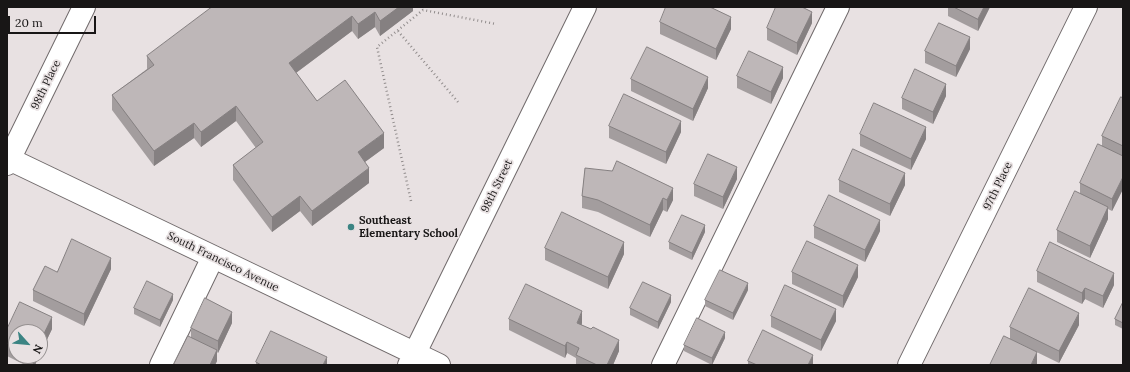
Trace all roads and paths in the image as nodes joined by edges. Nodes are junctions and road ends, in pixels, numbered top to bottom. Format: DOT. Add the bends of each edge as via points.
graph roads {
  1 [pos="84,7"];
  2 [pos="585,7"];
  3 [pos="838,7"];
  4 [pos="1086,7"];
  5 [pos="496,24"];
  6 [pos="398,31"];
  7 [pos="458,102"];
  8 [pos="8,160"];
  9 [pos="411,202"];
  10 [pos="213,257"];
  11 [pos="412,359"];
  12 [pos="161,365"];
  13 [pos="439,365"];
  14 [pos="663,365"];
  15 [pos="909,365"];
  1 -- 8 [label="street, 98th Place"];
  2 -- 11 [label="street, 98th Street"];
  3 -- 14 [label="street"];
  4 -- 15 [label="street, 97th Place"];
  5 -- 6 [label="path" via="424,10"];
  6 -- 7 [label="path"];
  6 -- 9 [label="path" via="376,48"];
  8 -- 10 [label="street, South Francisco Avenue"];
  10 -- 11 [label="street, South Francisco Avenue"];
  10 -- 12 [label="street"];
  11 -- 13 [label="street, South Francisco Avenue"];
}
